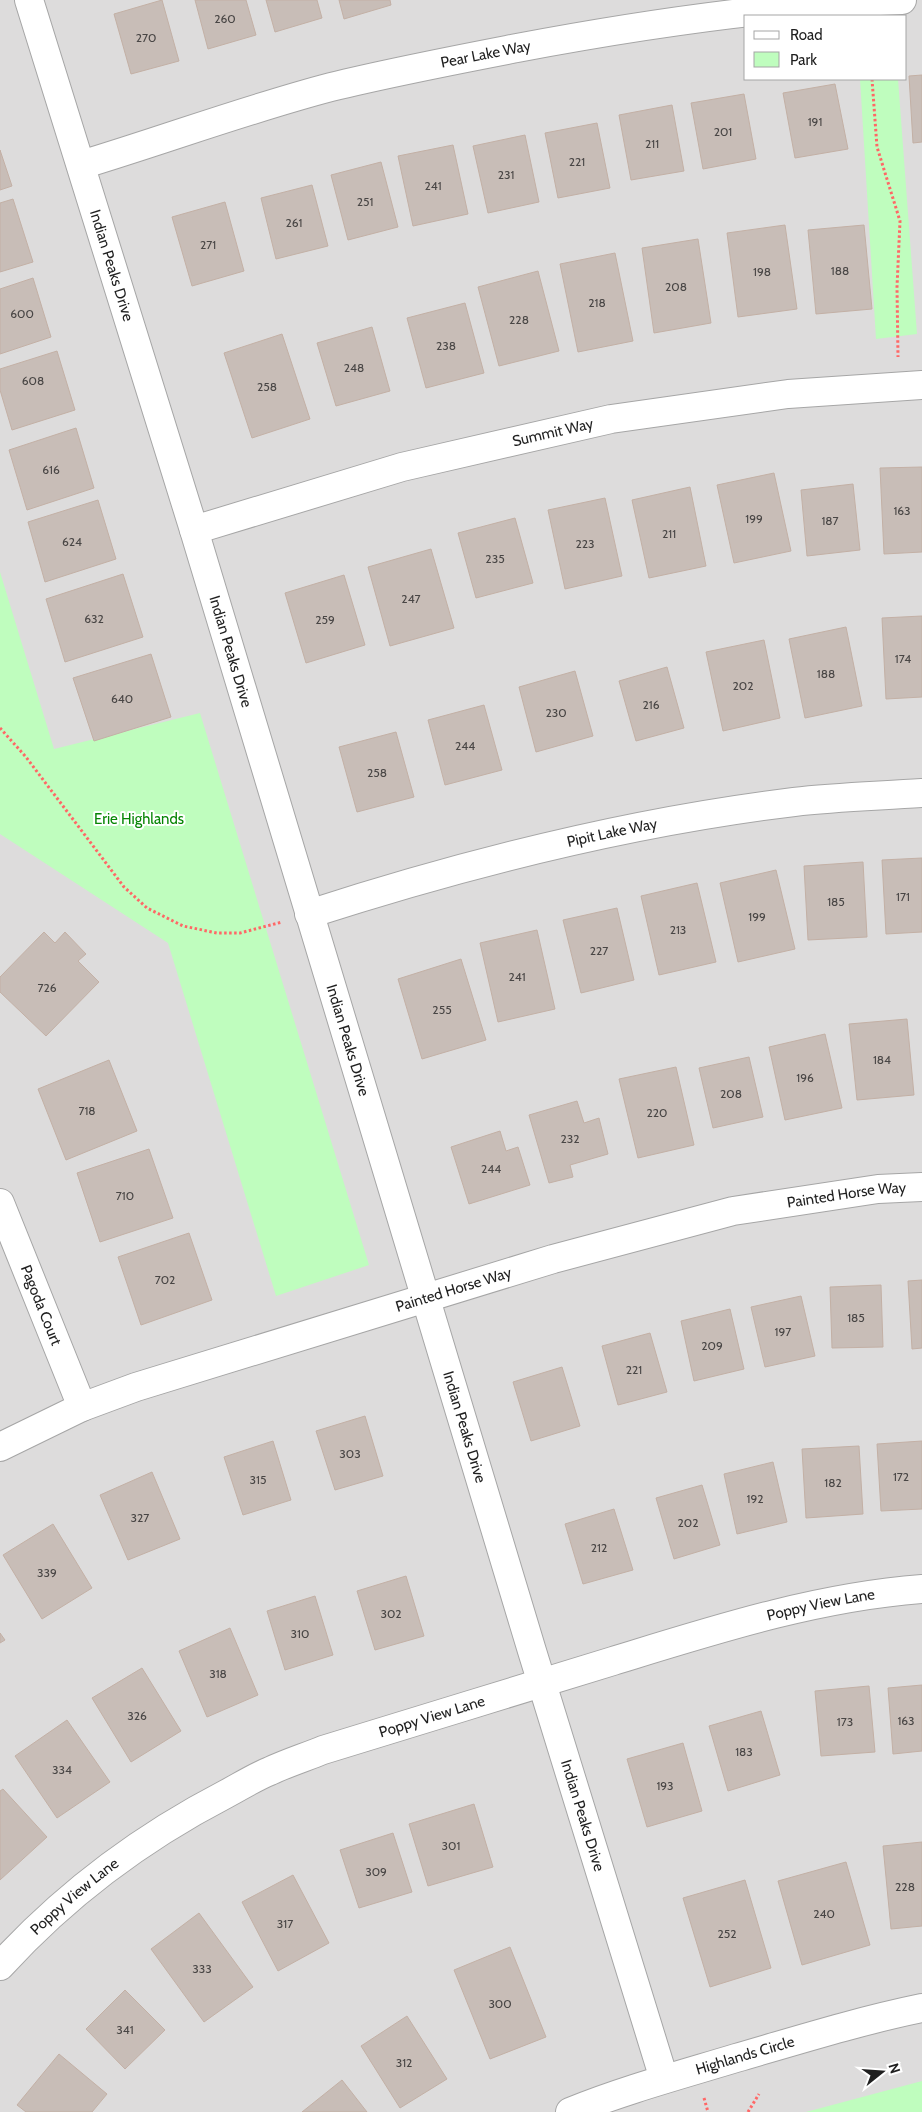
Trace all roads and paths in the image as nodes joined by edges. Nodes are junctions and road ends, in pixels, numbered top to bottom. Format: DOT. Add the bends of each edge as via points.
graph roads {
  1 [pos="29,0"];
  2 [pos="902,0"];
  3 [pos="867,1"];
  4 [pos="872,80"];
  5 [pos="81,165"];
  6 [pos="898,356"];
  7 [pos="922,386"];
  8 [pos="194,530"];
  9 [pos="0,728"];
  10 [pos="922,793"];
  11 [pos="297,918"];
  12 [pos="922,1186"];
  13 [pos="0,1203"];
  14 [pos="426,1297"];
  15 [pos="82,1407"];
  16 [pos="0,1447"];
  17 [pos="922,1589"];
  18 [pos="542,1683"];
  19 [pos="0,1966"];
  20 [pos="922,2008"];
  21 [pos="664,2079"];
  22 [pos="759,2094"];
  23 [pos="704,2098"];
  24 [pos="570,2112"];
  25 [pos="708,2112"];
  26 [pos="748,2112"];
  1 -- 5 [label="street, Indian Peaks Drive"];
  2 -- 3 [label="street, Pear Lake Way"];
  3 -- 5 [label="street, Pear Lake Way" via="727,14 578,36 441,62 330,88"];
  4 -- 6 [label="path" via="877,147 900,221"];
  5 -- 8 [label="street, Indian Peaks Drive"];
  7 -- 8 [label="street, Summit Way" via="788,394 611,419 402,467"];
  8 -- 11 [label="street, Indian Peaks Drive"];
  9 -- 11 [label="path" via="26,757 124,886 147,908 183,926 217,933 240,933"];
  10 -- 11 [label="street, Pipit Lake Way" via="794,802 608,832 512,854"];
  11 -- 14 [label="street, Indian Peaks Drive"];
  12 -- 14 [label="street, Painted Horse Way" via="878,1189 733,1211"];
  13 -- 15 [label="street, Pagoda Court"];
  14 -- 15 [label="street, Painted Horse Way" via="136,1387"];
  14 -- 18 [label="street, Indian Peaks Drive"];
  15 -- 16 [label="street, Painted Horse Way"];
  17 -- 18 [label="street, Poppy View Lane" via="805,1606"];
  18 -- 19 [label="street, Poppy View Lane" via="323,1750 246,1783 142,1842 88,1882 33,1930"];
  18 -- 21 [label="street, Indian Peaks Drive"];
  20 -- 21 [label="street, Highlands Circle" via="870,2018"];
  21 -- 24 [label="street, Highlands Circle"];
  22 -- 26 [label="path"];
  23 -- 25 [label="path"];
}
